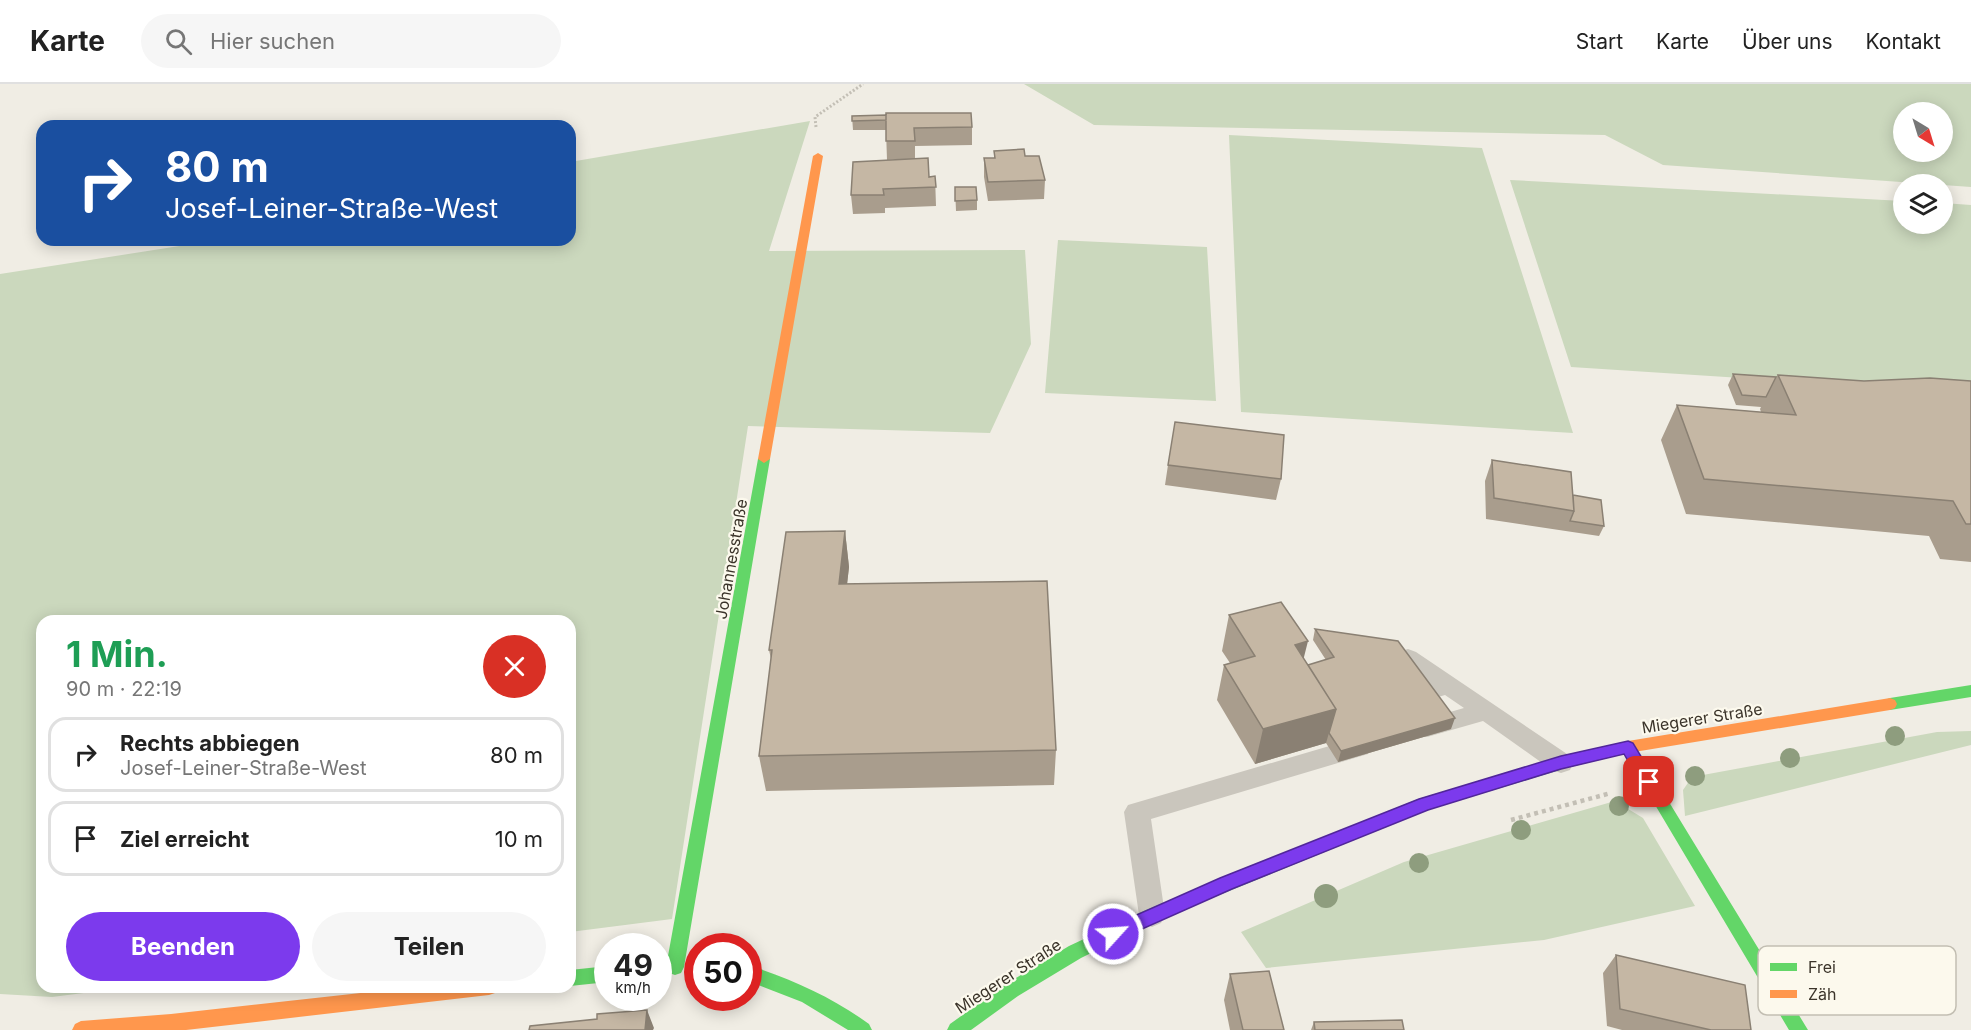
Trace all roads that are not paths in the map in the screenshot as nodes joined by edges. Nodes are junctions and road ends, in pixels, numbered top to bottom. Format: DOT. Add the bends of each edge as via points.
graph roads {
  1 [pos="818,156"];
  2 [pos="1362,670"];
  3 [pos="1448,685"];
  4 [pos="1971,691"];
  5 [pos="1382,704"];
  6 [pos="1486,711"];
  7 [pos="1628,747"];
  8 [pos="1561,763"];
  9 [pos="1152,915"];
  10 [pos="1758,961"];
  11 [pos="672,967"];
  12 [pos="594,975"];
  13 [pos="576,977"];
  14 [pos="762,977"];
  15 [pos="436,993"];
  16 [pos="1791,1015"];
  17 [pos="81,1030"];
  18 [pos="863,1030"];
  19 [pos="956,1030"];
  20 [pos="1800,1030"];
  1 -- 11 [label="street, Johannesstraße" via="681,967"];
  2 -- 3 [label="lane" via="1408,658"];
  3 -- 5 [label="lane"];
  3 -- 6 [label="lane"];
  4 -- 7 [label="street, Miegerer Straße"];
  6 -- 8 [label="lane"];
  6 -- 9 [label="lane" via="1374,738 1137,812"];
  7 -- 8 [label="street, Miegerer Straße"];
  7 -- 10 [label="street"];
  8 -- 9 [label="street, Miegerer Straße" via="1424,804"];
  9 -- 19 [label="street, Miegerer Straße" via="1074,952"];
  12 -- 13 [label="street"];
  14 -- 18 [label="street" via="809,996"];
  15 -- 17 [label="street"];
  16 -- 20 [label="street"];
}
